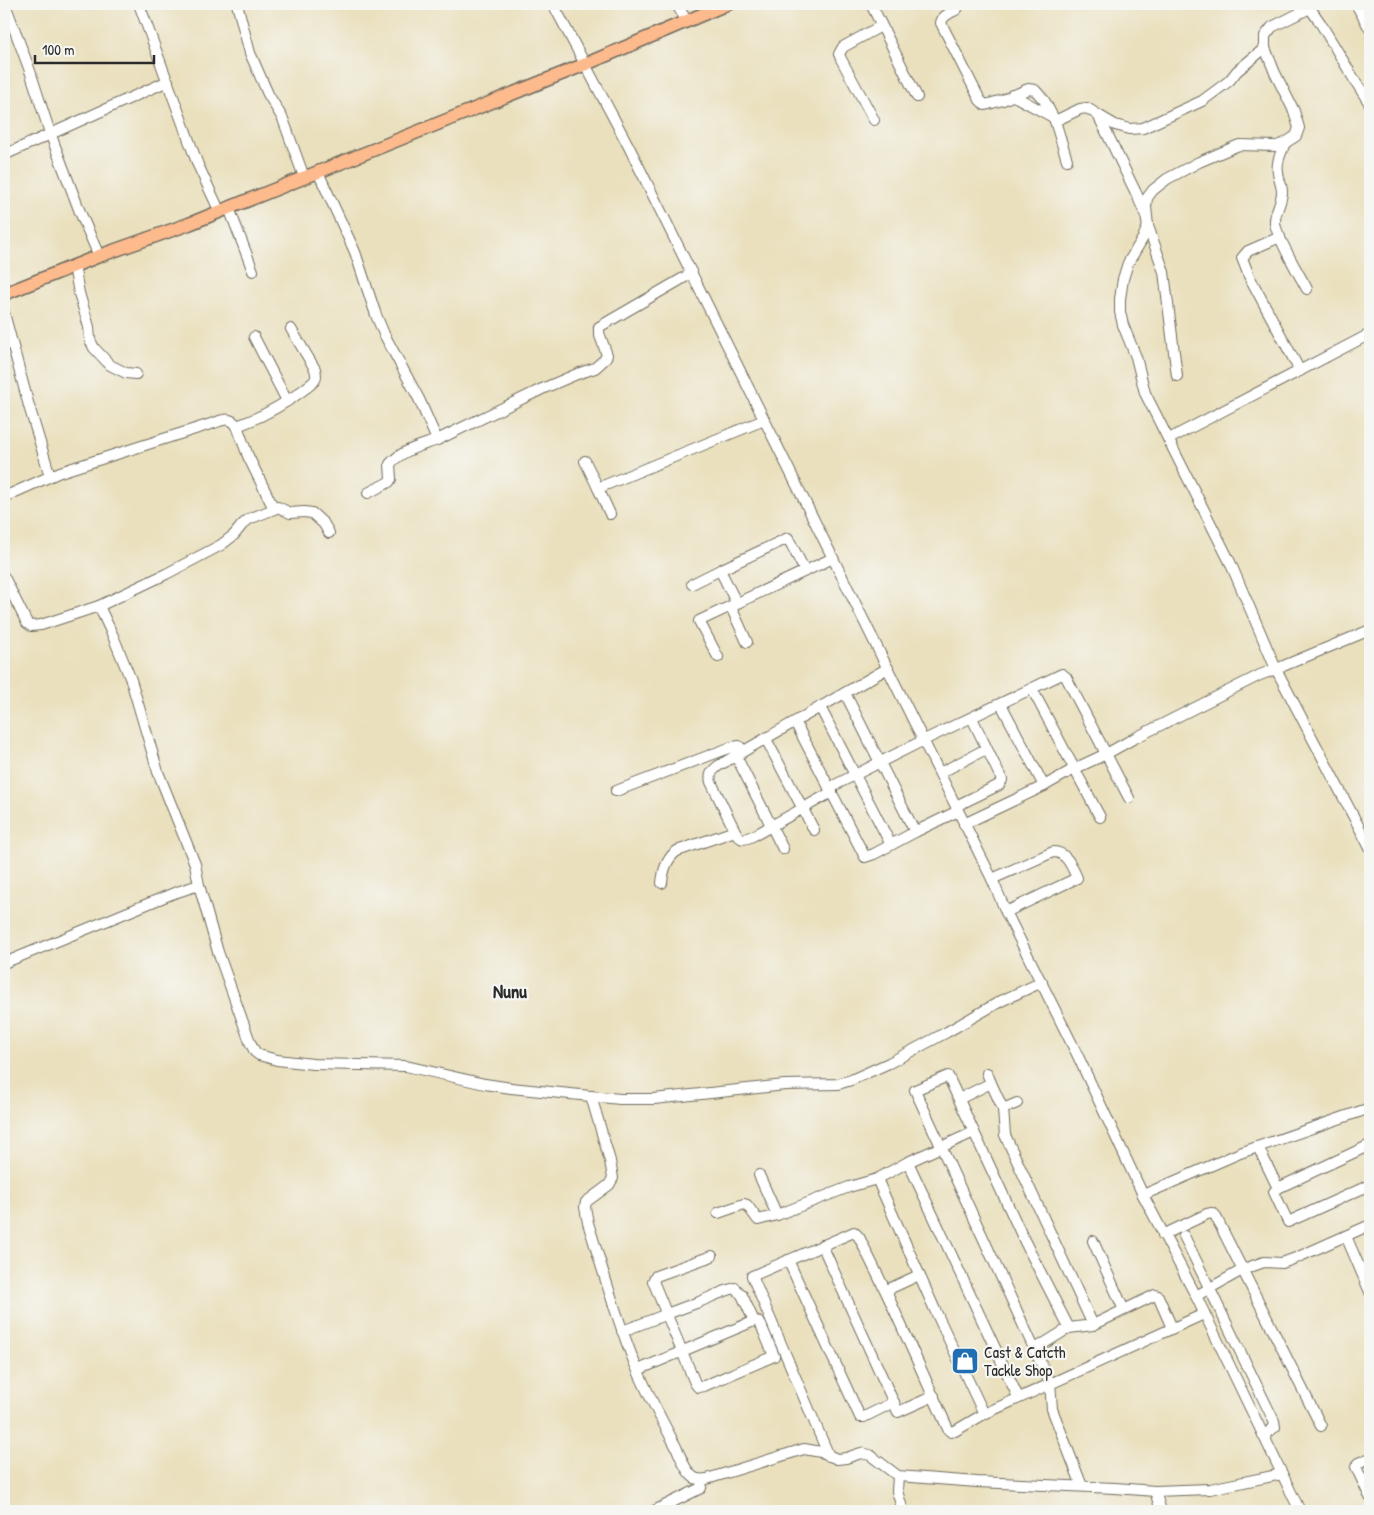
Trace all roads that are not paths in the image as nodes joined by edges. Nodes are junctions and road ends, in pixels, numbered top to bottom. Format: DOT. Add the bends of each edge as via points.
graph roads {
  1 [pos="6,4"];
  2 [pos="139,4"];
  3 [pos="237,4"];
  4 [pos="553,4"];
  5 [pos="676,4"];
  6 [pos="727,4"];
  7 [pos="871,4"];
  8 [pos="959,4"];
  9 [pos="1309,6"];
  10 [pos="1370,6"];
  11 [pos="1358,8"];
  12 [pos="687,21"];
  13 [pos="881,26"];
  14 [pos="1370,30"];
  15 [pos="1265,48"];
  16 [pos="586,64"];
  17 [pos="168,81"];
  18 [pos="1012,95"];
  19 [pos="917,97"];
  20 [pos="1370,104"];
  21 [pos="1098,115"];
  22 [pos="1053,118"];
  23 [pos="874,120"];
  24 [pos="50,134"];
  25 [pos="1286,143"];
  26 [pos="4,155"];
  27 [pos="1067,160"];
  28 [pos="318,172"];
  29 [pos="304,177"];
  30 [pos="224,210"];
  31 [pos="1148,226"];
  32 [pos="1280,237"];
  33 [pos="99,256"];
  34 [pos="74,266"];
  35 [pos="253,271"];
  36 [pos="692,274"];
  37 [pos="1308,289"];
  38 [pos="4,294"];
  39 [pos="4,313"];
  40 [pos="292,329"];
  41 [pos="1370,334"];
  42 [pos="254,337"];
  43 [pos="1300,371"];
  44 [pos="136,374"];
  45 [pos="1177,376"];
  46 [pos="287,401"];
  47 [pos="764,420"];
  48 [pos="237,426"];
  49 [pos="1169,439"];
  50 [pos="437,440"];
  51 [pos="585,461"];
  52 [pos="50,476"];
  53 [pos="598,488"];
  54 [pos="368,493"];
  55 [pos="4,497"];
  56 [pos="274,509"];
  57 [pos="610,514"];
  58 [pos="329,533"];
  59 [pos="833,558"];
  60 [pos="720,570"];
  61 [pos="805,571"];
  62 [pos="4,577"];
  63 [pos="692,584"];
  64 [pos="734,605"];
  65 [pos="98,606"];
  66 [pos="1370,630"];
  67 [pos="747,642"];
  68 [pos="718,657"];
  69 [pos="888,668"];
  70 [pos="1276,669"];
  71 [pos="1032,689"];
  72 [pos="845,693"];
  73 [pos="1001,704"];
  74 [pos="820,707"];
  75 [pos="972,718"];
  76 [pos="795,722"];
  77 [pos="766,739"];
  78 [pos="924,740"];
  79 [pos="986,750"];
  80 [pos="740,754"];
  81 [pos="1106,754"];
  82 [pos="880,762"];
  83 [pos="1074,769"];
  84 [pos="940,773"];
  85 [pos="855,774"];
  86 [pos="1044,786"];
  87 [pos="830,790"];
  88 [pos="616,791"];
  89 [pos="1129,798"];
  90 [pos="802,808"];
  91 [pos="957,809"];
  92 [pos="1100,817"];
  93 [pos="964,824"];
  94 [pos="772,826"];
  95 [pos="814,830"];
  96 [pos="735,831"];
  97 [pos="915,832"];
  98 [pos="891,845"];
  99 [pos="783,848"];
  100 [pos="1370,848"];
  101 [pos="992,880"];
  102 [pos="662,883"];
  103 [pos="199,885"];
  104 [pos="1006,912"];
  105 [pos="4,963"];
  106 [pos="1042,982"];
  107 [pos="591,1096"];
  108 [pos="959,1099"];
  109 [pos="1017,1103"];
  110 [pos="1370,1108"];
  111 [pos="1003,1110"];
  112 [pos="974,1132"];
  113 [pos="1370,1145"];
  114 [pos="1258,1147"];
  115 [pos="941,1148"];
  116 [pos="908,1162"];
  117 [pos="759,1175"];
  118 [pos="877,1179"];
  119 [pos="1370,1185"];
  120 [pos="1278,1188"];
  121 [pos="1143,1195"];
  122 [pos="718,1212"];
  123 [pos="777,1215"];
  124 [pos="1370,1225"];
  125 [pos="1163,1235"];
  126 [pos="1184,1236"];
  127 [pos="1346,1236"];
  128 [pos="1093,1241"];
  129 [pos="822,1245"];
  130 [pos="712,1256"];
  131 [pos="788,1260"];
  132 [pos="1244,1269"];
  133 [pos="919,1275"];
  134 [pos="1209,1288"];
  135 [pos="1370,1292"];
  136 [pos="888,1296"];
  137 [pos="1196,1296"];
  138 [pos="1124,1310"];
  139 [pos="667,1314"];
  140 [pos="1204,1314"];
  141 [pos="754,1322"];
  142 [pos="1093,1325"];
  143 [pos="1069,1328"];
  144 [pos="1172,1328"];
  145 [pos="622,1331"];
  146 [pos="1035,1348"];
  147 [pos="682,1352"];
  148 [pos="638,1370"];
  149 [pos="1050,1383"];
  150 [pos="934,1396"];
  151 [pos="1018,1397"];
  152 [pos="894,1402"];
  153 [pos="984,1414"];
  154 [pos="1321,1426"];
  155 [pos="1263,1436"];
  156 [pos="829,1456"];
  157 [pos="1370,1458"];
  158 [pos="1282,1474"];
  159 [pos="898,1476"];
  160 [pos="702,1480"];
  161 [pos="1082,1486"];
  162 [pos="1155,1491"];
  163 [pos="1370,1497"];
  164 [pos="671,1507"];
  165 [pos="654,1511"];
  166 [pos="903,1511"];
  167 [pos="1161,1511"];
  168 [pos="1300,1511"];
  1 -- 24 [label="street"];
  2 -- 17 [label="street"];
  3 -- 29 [label="street" via="250,53 283,119"];
  4 -- 16 [label="street"];
  5 -- 12 [label="street"];
  6 -- 12 [label="main road"];
  7 -- 13 [label="street"];
  8 -- 18 [label="street" via="957,9 941,19 941,23 980,100 986,105"];
  9 -- 15 [label="street" via="1272,27 1267,32"];
  9 -- 20 [label="street"];
  10 -- 11 [label="street"];
  11 -- 14 [label="street"];
  12 -- 16 [label="main road"];
  13 -- 19 [label="street"];
  13 -- 23 [label="street" via="843,47 839,54"];
  15 -- 21 [label="street" via="1202,101 1143,128 1115,125"];
  15 -- 25 [label="street" via="1299,128 1296,136"];
  16 -- 28 [label="main road"];
  16 -- 36 [label="street"];
  17 -- 24 [label="street"];
  17 -- 30 [label="street" via="198,165"];
  18 -- 22 [label="street"];
  18 -- 22 [label="street" via="1035,90"];
  21 -- 22 [label="street" via="1087,108"];
  21 -- 31 [label="street" via="1137,195"];
  22 -- 27 [label="street"];
  24 -- 26 [label="street"];
  24 -- 33 [label="street"];
  25 -- 31 [label="street" via="1277,146 1239,145 1167,179 1148,198"];
  25 -- 32 [label="street" via="1278,170 1282,197 1275,224"];
  28 -- 29 [label="main road"];
  28 -- 50 [label="street" via="352,246 384,334"];
  29 -- 30 [label="main road"];
  30 -- 33 [label="main road"];
  30 -- 35 [label="street"];
  31 -- 45 [label="street" via="1164,272"];
  31 -- 49 [label="street" via="1128,263 1120,312 1145,392"];
  32 -- 37 [label="street"];
  32 -- 43 [label="street" via="1248,251 1242,258"];
  33 -- 34 [label="main road"];
  34 -- 38 [label="main road"];
  34 -- 44 [label="street" via="94,348 110,365"];
  36 -- 47 [label="street"];
  36 -- 50 [label="street" via="599,327 607,355 595,368 542,389"];
  39 -- 52 [label="street"];
  40 -- 46 [label="street" via="316,376 314,382"];
  41 -- 43 [label="street"];
  42 -- 46 [label="street"];
  43 -- 49 [label="street"];
  46 -- 48 [label="street"];
  47 -- 53 [label="street"];
  47 -- 59 [label="street"];
  48 -- 52 [label="street" via="229,419 214,423"];
  48 -- 56 [label="street"];
  49 -- 70 [label="street" via="1230,562"];
  50 -- 54 [label="street" via="395,458 390,464 389,482"];
  51 -- 53 [label="street"];
  52 -- 55 [label="street"];
  53 -- 57 [label="street"];
  56 -- 58 [label="street" via="278,507 292,514 312,513"];
  56 -- 65 [label="street" via="249,519 229,540 210,552"];
  59 -- 61 [label="street"];
  59 -- 69 [label="street"];
  60 -- 61 [label="street" via="788,538"];
  60 -- 63 [label="street"];
  60 -- 64 [label="street"];
  61 -- 64 [label="street"];
  62 -- 65 [label="street" via="30,626"];
  64 -- 67 [label="street"];
  64 -- 68 [label="street" via="699,621"];
  65 -- 103 [label="street" via="131,680 158,772 195,864"];
  66 -- 70 [label="street"];
  69 -- 72 [label="street"];
  69 -- 78 [label="street"];
  70 -- 81 [label="street"];
  70 -- 100 [label="street"];
  71 -- 73 [label="street"];
  71 -- 81 [label="street" via="1065,675"];
  71 -- 83 [label="street"];
  72 -- 74 [label="street"];
  72 -- 82 [label="street"];
  73 -- 75 [label="street"];
  73 -- 86 [label="street"];
  74 -- 76 [label="street"];
  74 -- 85 [label="street"];
  75 -- 78 [label="street"];
  75 -- 79 [label="street"];
  76 -- 77 [label="street"];
  76 -- 87 [label="street"];
  77 -- 80 [label="street"];
  77 -- 90 [label="street"];
  78 -- 82 [label="street"];
  78 -- 84 [label="street"];
  79 -- 84 [label="street"];
  79 -- 91 [label="street" via="1001,783"];
  80 -- 88 [label="street" via="740,746 729,748"];
  80 -- 94 [label="street"];
  80 -- 96 [label="street" via="710,774"];
  81 -- 83 [label="street"];
  81 -- 89 [label="street"];
  82 -- 85 [label="street"];
  82 -- 97 [label="street"];
  83 -- 86 [label="street"];
  83 -- 92 [label="street"];
  84 -- 91 [label="street"];
  85 -- 87 [label="street"];
  85 -- 98 [label="street"];
  86 -- 93 [label="street"];
  87 -- 90 [label="street"];
  87 -- 98 [label="street" via="864,855 868,857"];
  90 -- 94 [label="street"];
  90 -- 95 [label="street"];
  91 -- 93 [label="street"];
  91 -- 97 [label="street"];
  93 -- 101 [label="street"];
  94 -- 96 [label="street" via="745,839"];
  94 -- 99 [label="street"];
  96 -- 102 [label="street" via="672,854"];
  97 -- 98 [label="street"];
  101 -- 104 [label="street"];
  101 -- 104 [label="street" via="1056,851 1068,860 1077,878"];
  103 -- 105 [label="street"];
  103 -- 107 [label="street" via="218,952 250,1042 259,1055 313,1064 406,1066 485,1084"];
  104 -- 106 [label="street"];
  106 -- 107 [label="street" via="889,1063 838,1084 785,1085 654,1099"];
  106 -- 121 [label="street"];
  107 -- 145 [label="street" via="613,1178 586,1202 585,1207"];
  108 -- 111 [label="street" via="989,1078"];
  108 -- 112 [label="street"];
  108 -- 115 [label="street" via="948,1076 915,1090"];
  109 -- 111 [label="street"];
  110 -- 114 [label="street"];
  111 -- 142 [label="street" via="1005,1135"];
  112 -- 115 [label="street"];
  112 -- 143 [label="street"];
  113 -- 120 [label="street"];
  114 -- 120 [label="street"];
  114 -- 121 [label="street"];
  115 -- 116 [label="street"];
  115 -- 146 [label="street"];
  116 -- 118 [label="street"];
  116 -- 151 [label="street"];
  117 -- 123 [label="street"];
  118 -- 123 [label="street"];
  118 -- 133 [label="street"];
  119 -- 120 [label="street" via="1288,1222 1274,1192"];
  121 -- 125 [label="street"];
  122 -- 123 [label="street" via="744,1204 758,1220"];
  124 -- 127 [label="street"];
  125 -- 132 [label="street" via="1214,1213"];
  125 -- 137 [label="street"];
  126 -- 134 [label="street"];
  127 -- 132 [label="street" via="1282,1263 1264,1262"];
  127 -- 135 [label="street"];
  128 -- 138 [label="street"];
  129 -- 131 [label="street"];
  129 -- 136 [label="street" via="857,1233"];
  129 -- 152 [label="street"];
  130 -- 139 [label="street" via="653,1278"];
  131 -- 152 [label="street" via="860,1417"];
  131 -- 156 [label="street" via="752,1276"];
  132 -- 134 [label="street"];
  132 -- 154 [label="street"];
  133 -- 136 [label="street" via="891,1288"];
  133 -- 153 [label="street"];
  134 -- 137 [label="street"];
  134 -- 155 [label="street" via="1274,1421 1275,1427"];
  136 -- 150 [label="street"];
  137 -- 140 [label="street"];
  138 -- 142 [label="street"];
  138 -- 144 [label="street" via="1156,1295"];
  139 -- 141 [label="street" via="735,1288"];
  139 -- 145 [label="street"];
  139 -- 147 [label="street"];
  140 -- 144 [label="street"];
  140 -- 155 [label="street"];
  141 -- 147 [label="street"];
  141 -- 147 [label="street" via="761,1325 774,1356 700,1387 696,1386"];
  142 -- 143 [label="street"];
  143 -- 146 [label="street"];
  144 -- 149 [label="street"];
  145 -- 148 [label="street"];
  146 -- 149 [label="street"];
  147 -- 148 [label="street"];
  148 -- 160 [label="street" via="689,1473"];
  149 -- 151 [label="street"];
  149 -- 161 [label="street" via="1052,1409"];
  150 -- 152 [label="street" via="898,1412"];
  150 -- 153 [label="street" via="951,1432"];
  151 -- 153 [label="street"];
  155 -- 158 [label="street"];
  156 -- 159 [label="street" via="837,1459 865,1453"];
  156 -- 160 [label="street" via="804,1450"];
  157 -- 163 [label="street" via="1356,1467"];
  158 -- 162 [label="street" via="1210,1489"];
  158 -- 168 [label="street"];
  159 -- 161 [label="street"];
  159 -- 166 [label="street" via="897,1490"];
  160 -- 164 [label="street" via="701,1488"];
  161 -- 162 [label="street"];
  162 -- 167 [label="street"];
  164 -- 165 [label="street"];
}
